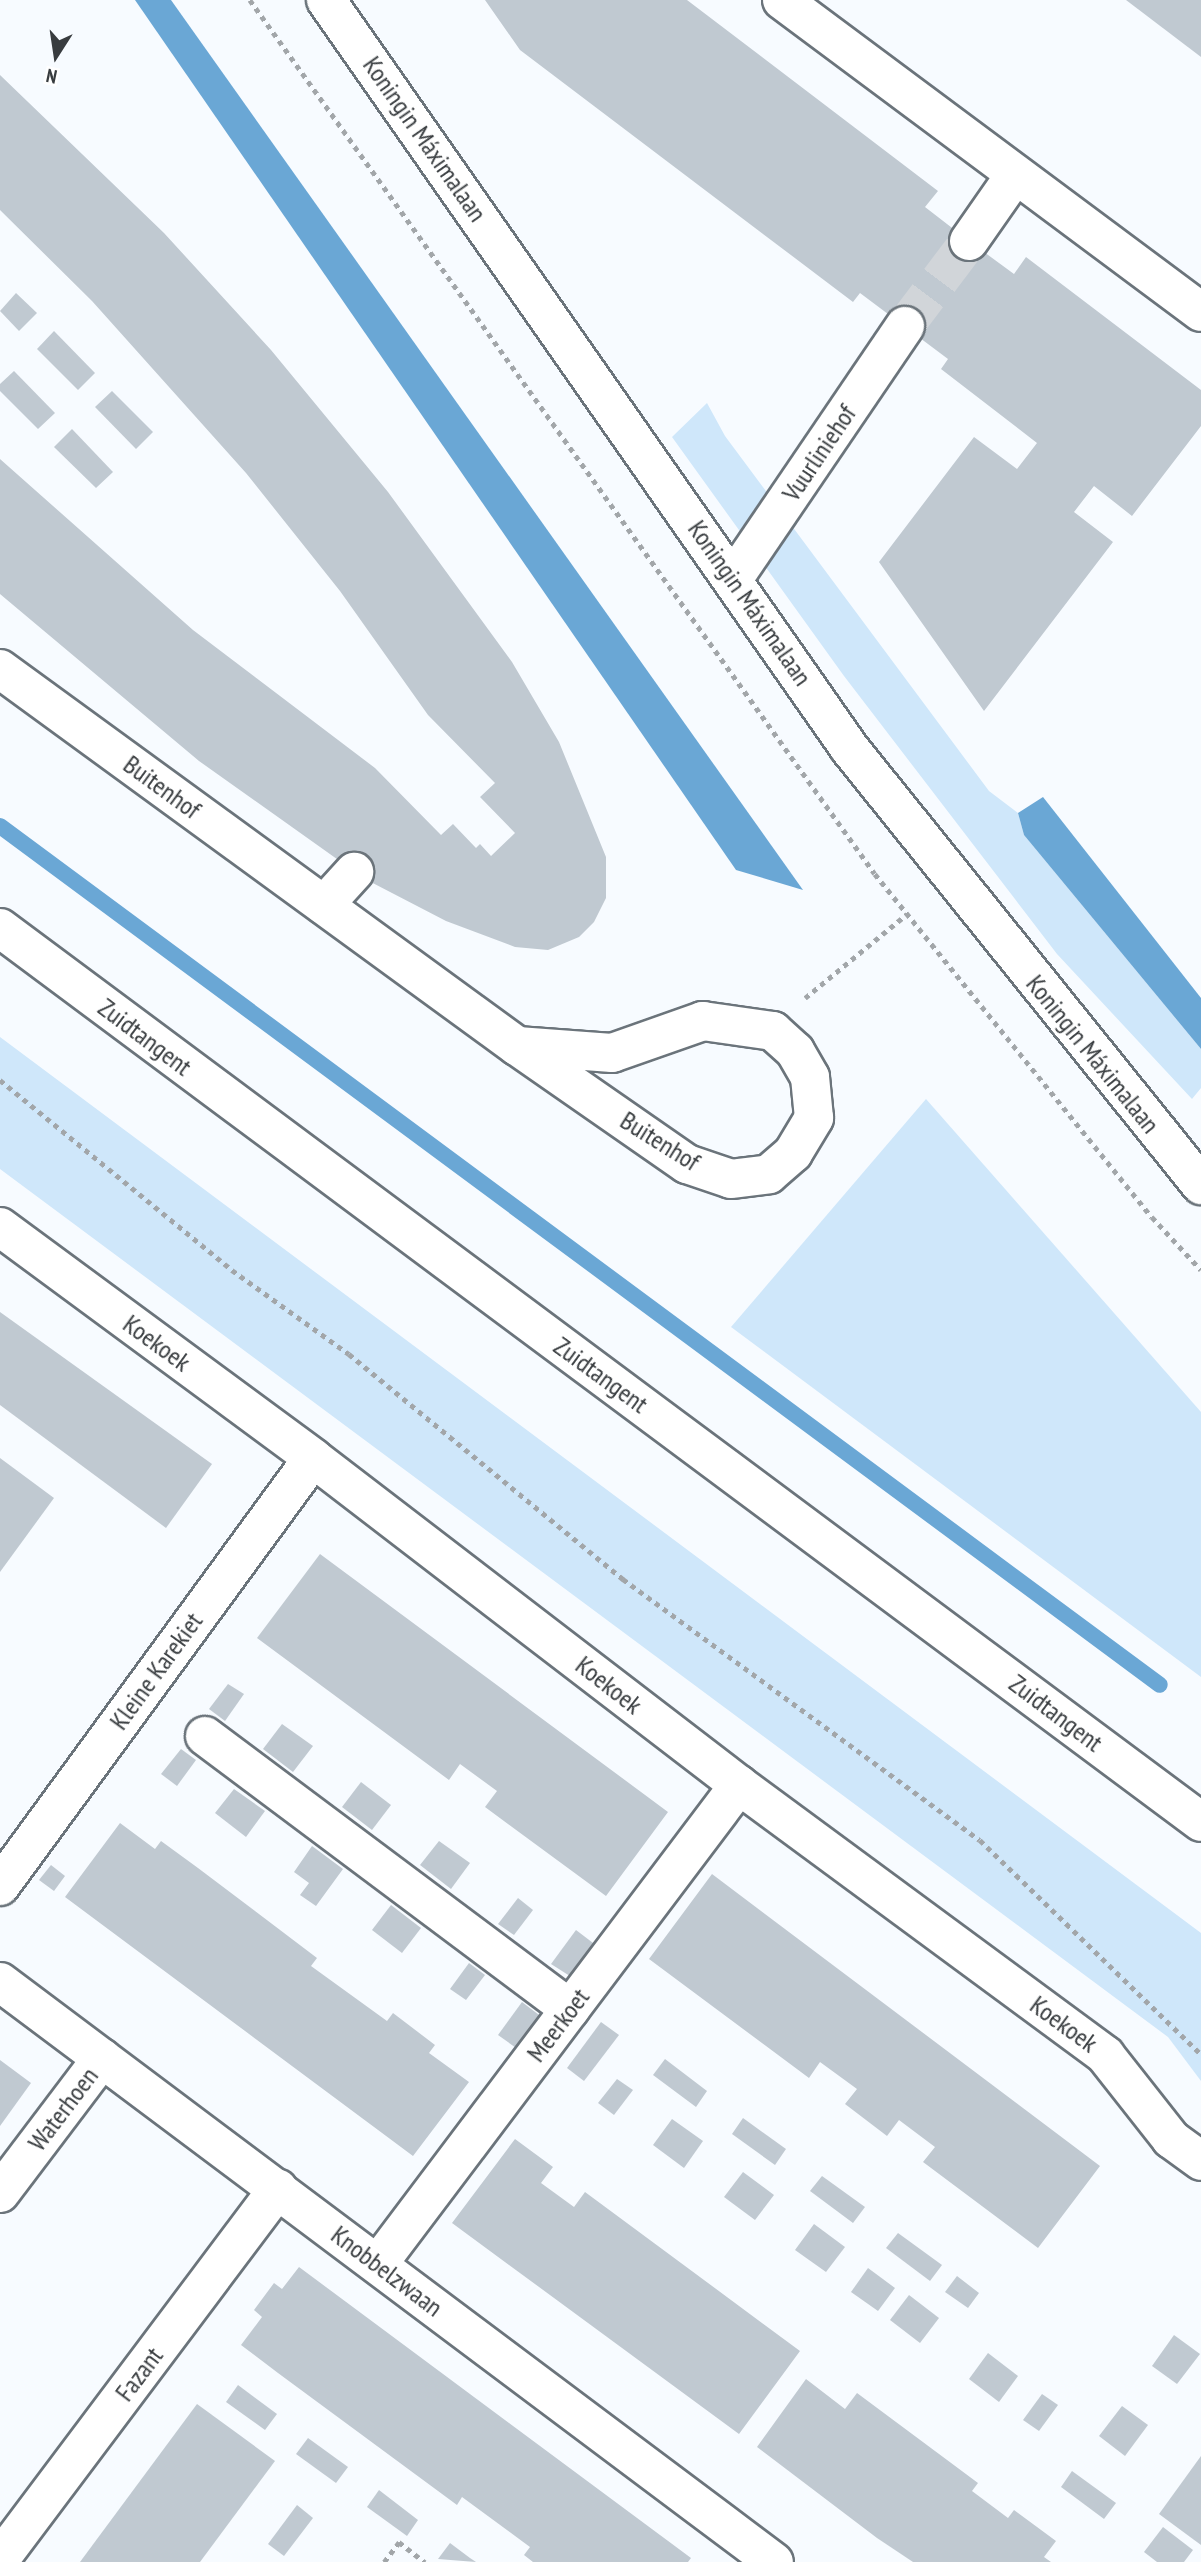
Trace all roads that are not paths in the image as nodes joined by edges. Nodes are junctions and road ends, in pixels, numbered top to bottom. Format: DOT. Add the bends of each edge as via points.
graph roads {
  1 [pos="327,0"];
  2 [pos="782,0"];
  3 [pos="1015,175"];
  4 [pos="969,241"];
  5 [pos="1201,312"];
  6 [pos="905,326"];
  7 [pos="733,579"];
  8 [pos="0,669"];
  9 [pos="354,872"];
  10 [pos="324,905"];
  11 [pos="0,928"];
  12 [pos="517,1046"];
  13 [pos="1201,1185"];
  14 [pos="0,1227"];
  15 [pos="313,1458"];
  16 [pos="205,1736"];
  17 [pos="738,1785"];
  18 [pos="1201,1822"];
  19 [pos="0,1886"];
  20 [pos="0,1982"];
  21 [pos="570,2008"];
  22 [pos="102,2058"];
  23 [pos="1201,2161"];
  24 [pos="278,2189"];
  25 [pos="0,2193"];
  26 [pos="378,2264"];
  27 [pos="764,2559"];
  28 [pos="0,2560"];
  1 -- 7 [label="street, Koningin Máximalaan"];
  2 -- 3 [label="street"];
  3 -- 4 [label="street"];
  3 -- 5 [label="street"];
  6 -- 7 [label="street, Vuurliniehof"];
  7 -- 13 [label="street, Koningin Máximalaan" via="850,749"];
  8 -- 10 [label="street, Buitenhof"];
  9 -- 10 [label="street"];
  10 -- 12 [label="street, Buitenhof"];
  11 -- 18 [label="street, Zuidtangent"];
  12 -- 12 [label="street, Buitenhof" via="687,1164 731,1179 769,1174 793,1153 814,1118 810,1077 795,1051 768,1030 704,1021 612,1053"];
  14 -- 15 [label="street, Koekoek"];
  15 -- 17 [label="street, Koekoek"];
  15 -- 19 [label="street, Kleine Karekiet"];
  16 -- 21 [label="street"];
  17 -- 21 [label="street, Meerkoet"];
  17 -- 23 [label="street, Koekoek" via="1105,2054 1171,2139"];
  20 -- 22 [label="street, Knobbelzwaan"];
  21 -- 26 [label="street, Meerkoet"];
  22 -- 24 [label="street, Knobbelzwaan"];
  22 -- 25 [label="street, Waterhoen"];
  24 -- 26 [label="street, Knobbelzwaan"];
  24 -- 28 [label="street, Fazant"];
  26 -- 27 [label="street, Knobbelzwaan"];
}
